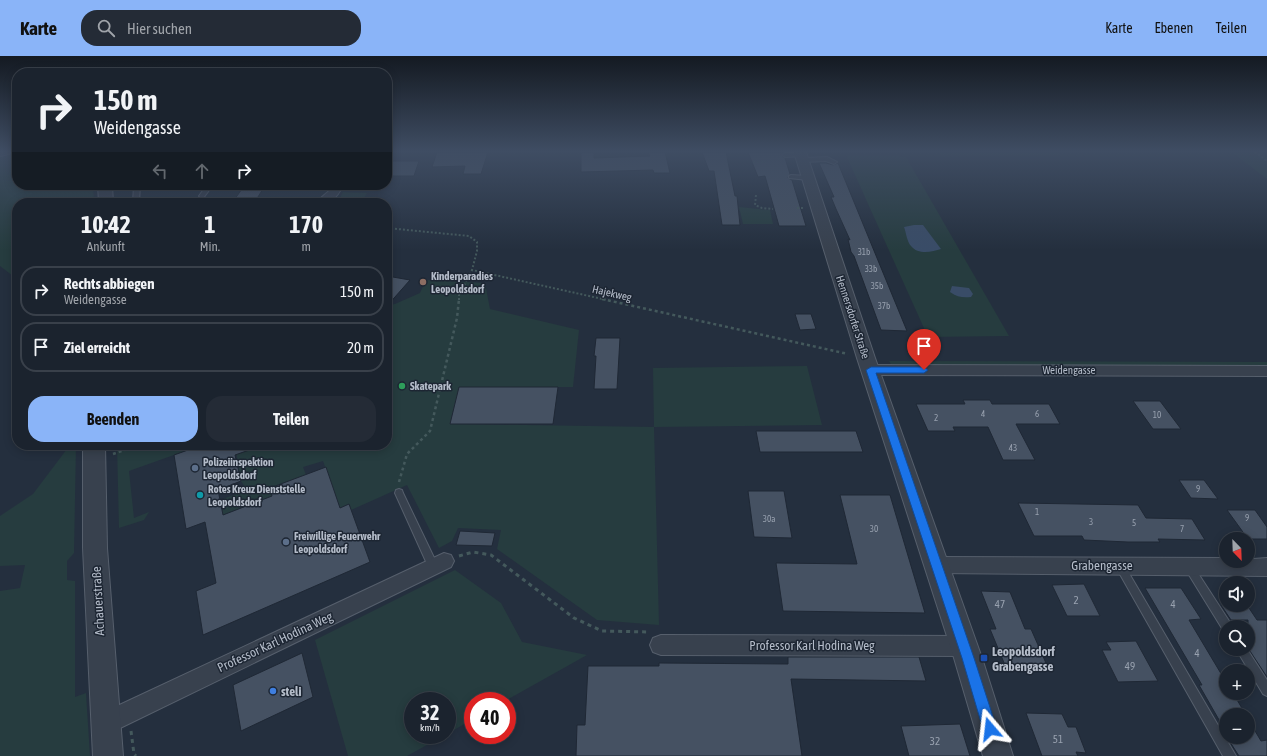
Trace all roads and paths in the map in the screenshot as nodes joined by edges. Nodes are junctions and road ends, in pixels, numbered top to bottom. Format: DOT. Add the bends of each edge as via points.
graph roads {
  1 [pos="811,185"];
  2 [pos="206,190"];
  3 [pos="336,190"];
  4 [pos="756,195"];
  5 [pos="202,196"];
  6 [pos="328,198"];
  7 [pos="773,209"];
  8 [pos="392,228"];
  9 [pos="472,270"];
  10 [pos="868,364"];
  11 [pos="1267,371"];
  12 [pos="104,450"];
  13 [pos="399,493"];
  14 [pos="439,564"];
  15 [pos="936,565"];
  16 [pos="1120,565"];
  17 [pos="1188,565"];
  18 [pos="1267,567"];
  19 [pos="1223,620"];
  20 [pos="659,638"];
  21 [pos="964,646"];
  22 [pos="1245,656"];
  23 [pos="1267,690"];
  24 [pos="129,711"];
  25 [pos="106,723"];
  26 [pos="108,756"];
  27 [pos="136,756"];
  28 [pos="998,756"];
  29 [pos="1230,756"];
  1 -- 10 [label="street, Hennersdorfer Straße"];
  2 -- 5 [label="lane"];
  3 -- 6 [label="street"];
  4 -- 7 [label="path" via="755,205"];
  8 -- 9 [label="path" via="469,236 477,242"];
  9 -- 10 [label="path, Hajekweg"];
  9 -- 13 [label="path" via="459,295 457,318 430,431 407,454 399,476"];
  10 -- 11 [label="street, Weidengasse"];
  10 -- 15 [label="street, Hennersdorfer Straße"];
  12 -- 25 [label="street, Achauerstraße" via="95,548"];
  13 -- 14 [label="lane"];
  14 -- 20 [label="path" via="473,552 491,555 574,618 602,631"];
  14 -- 24 [label="street, Professor Karl Hodina Weg"];
  15 -- 16 [label="street, Grabengasse"];
  15 -- 21 [label="street, Hennersdorfer Straße"];
  16 -- 17 [label="street, Grabengasse"];
  16 -- 29 [label="lane"];
  17 -- 18 [label="street, Grabengasse"];
  17 -- 19 [label="lane"];
  20 -- 21 [label="street, Professor Karl Hodina Weg"];
  21 -- 28 [label="street, Hennersdorfer Straße"];
  22 -- 23 [label="lane"];
  24 -- 25 [label="street, Professor Karl Hodina Weg"];
  24 -- 27 [label="path"];
  25 -- 26 [label="street, Achauerstraße"];
}
